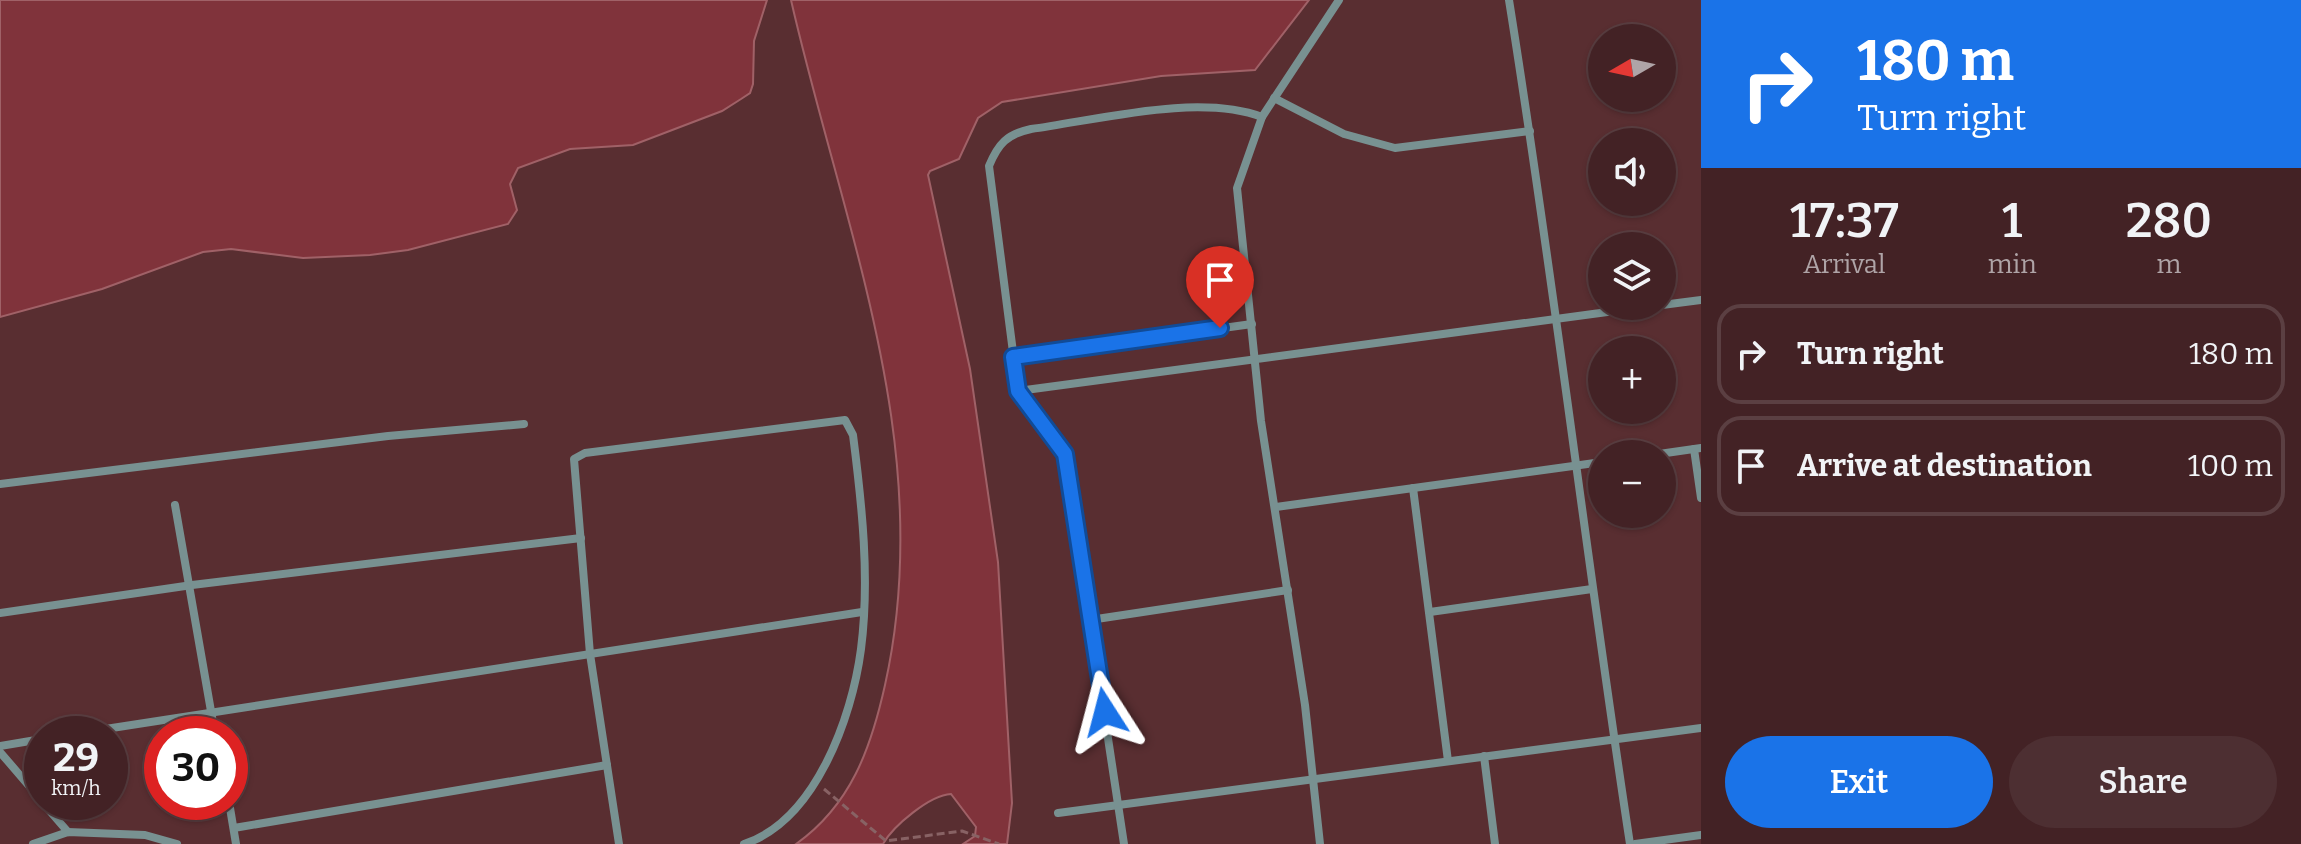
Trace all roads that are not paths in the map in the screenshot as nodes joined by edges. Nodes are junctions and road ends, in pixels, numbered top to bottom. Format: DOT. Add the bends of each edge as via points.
graph roads {
  1 [pos="1339,0"];
  2 [pos="1509,0"];
  3 [pos="1274,98"];
  4 [pos="1262,117"];
  5 [pos="1530,131"];
  6 [pos="1701,300"];
  7 [pos="1676,303"];
  8 [pos="1588,316"];
  9 [pos="1558,320"];
  10 [pos="1252,324"];
  11 [pos="1013,357"];
  12 [pos="1257,360"];
  13 [pos="1018,391"];
  14 [pos="524,424"];
  15 [pos="1698,449"];
  16 [pos="1676,452"];
  17 [pos="1588,464"];
  18 [pos="1576,466"];
  19 [pos="0,484"];
  20 [pos="1413,488"];
  21 [pos="1701,498"];
  22 [pos="175,505"];
  23 [pos="1276,507"];
  24 [pos="581,538"];
  25 [pos="192,585"];
  26 [pos="1592,589"];
  27 [pos="1288,590"];
  28 [pos="862,612"];
  29 [pos="1430,612"];
  30 [pos="0,613"];
  31 [pos="1090,620"];
  32 [pos="590,654"];
  33 [pos="211,712"];
  34 [pos="212,716"];
  35 [pos="128,725"];
  36 [pos="1701,728"];
  37 [pos="1614,739"];
  38 [pos="24,742"];
  39 [pos="0,746"];
  40 [pos="0,752"];
  41 [pos="1484,756"];
  42 [pos="1448,761"];
  43 [pos="607,765"];
  44 [pos="1312,779"];
  45 [pos="24,781"];
  46 [pos="1119,804"];
  47 [pos="1058,813"];
  48 [pos="58,820"];
  49 [pos="232,820"];
  50 [pos="234,828"];
  51 [pos="68,832"];
  52 [pos="1701,835"];
  53 [pos="33,844"];
  54 [pos="177,844"];
  55 [pos="236,844"];
  56 [pos="619,844"];
  57 [pos="744,844"];
  58 [pos="1124,844"];
  59 [pos="1320,844"];
  60 [pos="1495,844"];
  61 [pos="1632,844"];
  1 -- 3 [label="street"];
  2 -- 5 [label="street"];
  3 -- 4 [label="street"];
  3 -- 5 [label="street" via="1344,134 1395,148"];
  4 -- 10 [label="street" via="1237,188"];
  4 -- 11 [label="street" via="1239,108 1169,109 1023,131 997,146 989,166"];
  5 -- 9 [label="street"];
  6 -- 7 [label="street"];
  8 -- 9 [label="street"];
  9 -- 12 [label="street"];
  9 -- 18 [label="street"];
  10 -- 11 [label="street"];
  10 -- 12 [label="street"];
  11 -- 13 [label="street"];
  12 -- 13 [label="street"];
  12 -- 23 [label="street"];
  13 -- 31 [label="street" via="1065,454"];
  14 -- 19 [label="street"];
  15 -- 16 [label="street"];
  15 -- 21 [label="street"];
  17 -- 18 [label="street"];
  18 -- 20 [label="street"];
  18 -- 26 [label="street"];
  20 -- 23 [label="street"];
  20 -- 29 [label="street"];
  22 -- 25 [label="street"];
  23 -- 27 [label="street"];
  24 -- 25 [label="street"];
  24 -- 28 [label="street" via="573,466 577,456 845,420 853,435 859,486"];
  24 -- 32 [label="street"];
  25 -- 30 [label="street"];
  25 -- 33 [label="street"];
  26 -- 29 [label="street"];
  26 -- 37 [label="street"];
  27 -- 31 [label="street"];
  27 -- 44 [label="street"];
  28 -- 32 [label="street"];
  28 -- 57 [label="street" via="861,649 848,704 816,782 780,825"];
  29 -- 42 [label="street"];
  31 -- 46 [label="street"];
  32 -- 33 [label="street"];
  32 -- 43 [label="street"];
  33 -- 34 [label="street"];
  33 -- 35 [label="street"];
  36 -- 37 [label="street"];
  37 -- 41 [label="street"];
  37 -- 61 [label="street"];
  38 -- 39 [label="street"];
  40 -- 45 [label="street"];
  41 -- 42 [label="street"];
  41 -- 60 [label="street"];
  42 -- 44 [label="street"];
  43 -- 50 [label="street"];
  43 -- 56 [label="street"];
  44 -- 46 [label="street"];
  44 -- 59 [label="street"];
  46 -- 47 [label="street"];
  46 -- 58 [label="street"];
  48 -- 51 [label="street"];
  49 -- 50 [label="street"];
  50 -- 55 [label="street"];
  51 -- 53 [label="street"];
  51 -- 54 [label="street" via="145,835"];
  52 -- 61 [label="street"];
}
